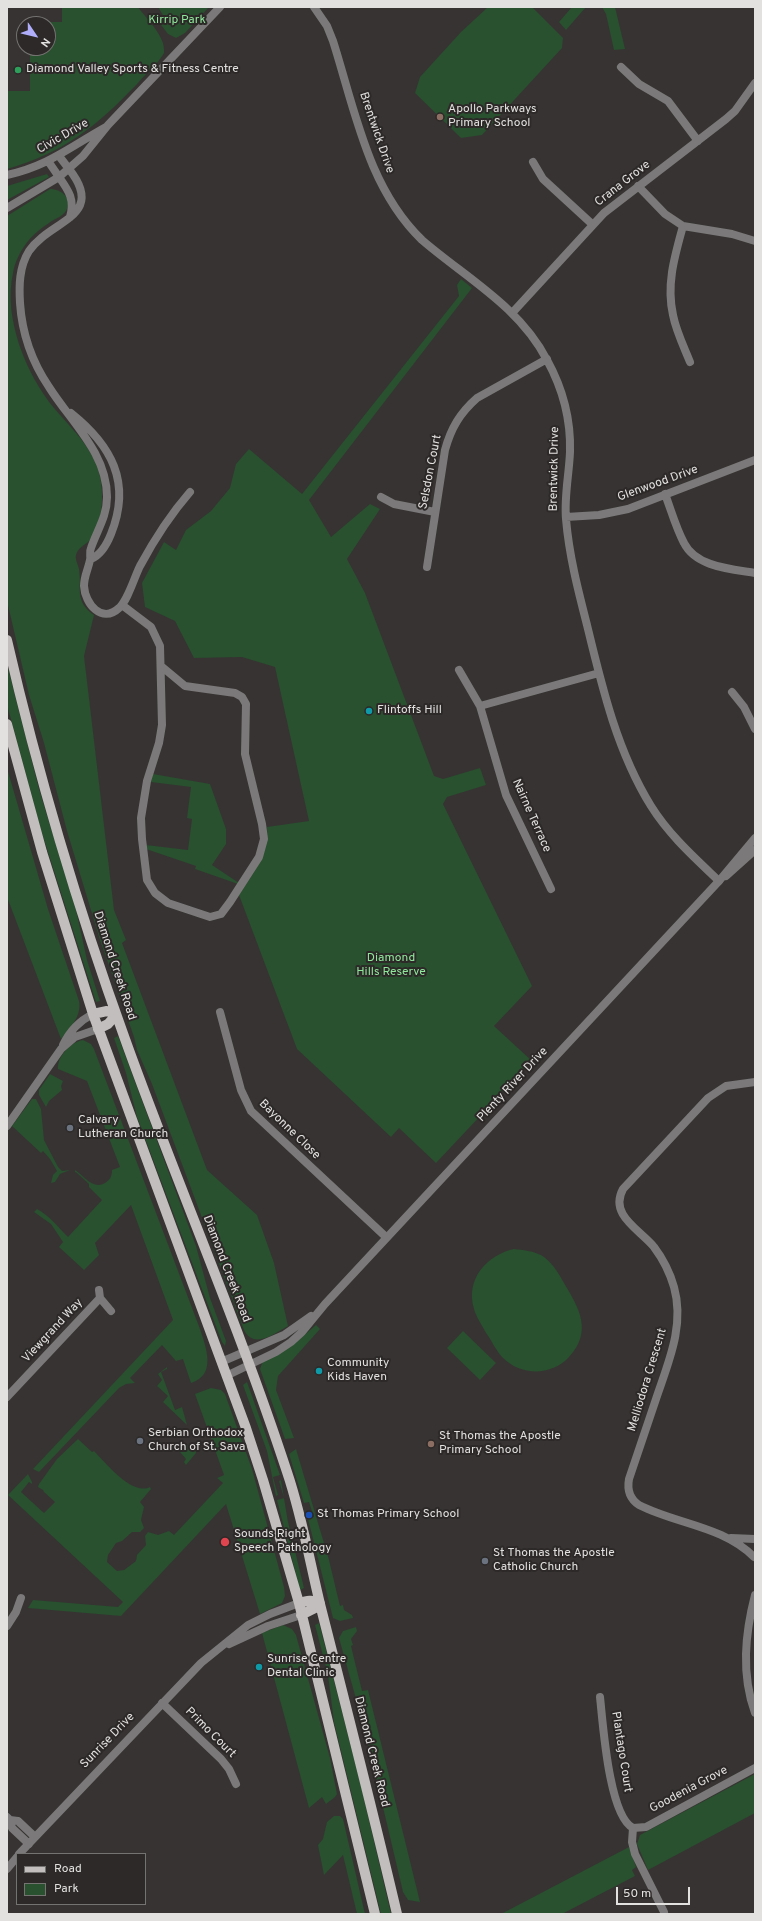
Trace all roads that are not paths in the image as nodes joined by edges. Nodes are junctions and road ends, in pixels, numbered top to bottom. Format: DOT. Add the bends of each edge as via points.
graph roads {
  1 [pos="220,7"];
  2 [pos="314,7"];
  3 [pos="621,67"];
  4 [pos="755,83"];
  5 [pos="108,125"];
  6 [pos="698,141"];
  7 [pos="59,156"];
  8 [pos="48,161"];
  9 [pos="533,162"];
  10 [pos="69,169"];
  11 [pos="7,175"];
  12 [pos="59,177"];
  13 [pos="638,186"];
  14 [pos="7,208"];
  15 [pos="70,218"];
  16 [pos="592,224"];
  17 [pos="683,226"];
  18 [pos="755,241"];
  19 [pos="513,312"];
  20 [pos="547,359"];
  21 [pos="690,362"];
  22 [pos="64,406"];
  23 [pos="755,460"];
  24 [pos="190,492"];
  25 [pos="665,494"];
  26 [pos="381,497"];
  27 [pos="435,512"];
  28 [pos="566,517"];
  29 [pos="90,559"];
  30 [pos="427,567"];
  31 [pos="755,573"];
  32 [pos="122,605"];
  33 [pos="7,640"];
  34 [pos="161,666"];
  35 [pos="459,670"];
  36 [pos="598,673"];
  37 [pos="732,692"];
  38 [pos="480,706"];
  39 [pos="7,724"];
  40 [pos="755,729"];
  41 [pos="755,838"];
  42 [pos="755,850"];
  43 [pos="718,881"];
  44 [pos="551,889"];
  45 [pos="220,1012"];
  46 [pos="93,1014"];
  47 [pos="116,1015"];
  48 [pos="98,1029"];
  49 [pos="61,1049"];
  50 [pos="755,1082"];
  51 [pos="7,1126"];
  52 [pos="386,1238"];
  53 [pos="325,1304"];
  54 [pos="111,1311"];
  55 [pos="244,1352"];
  56 [pos="221,1362"];
  57 [pos="249,1365"];
  58 [pos="226,1376"];
  59 [pos="7,1397"];
  60 [pos="728,1537"];
  61 [pos="755,1539"];
  62 [pos="755,1543"];
  63 [pos="754,1558"];
  64 [pos="755,1595"];
  65 [pos="21,1598"];
  66 [pos="299,1603"];
  67 [pos="320,1603"];
  68 [pos="302,1615"];
  69 [pos="752,1622"];
  70 [pos="7,1626"];
  71 [pos="250,1629"];
  72 [pos="600,1697"];
  73 [pos="162,1703"];
  74 [pos="755,1713"];
  75 [pos="755,1768"];
  76 [pos="236,1784"];
  77 [pos="9,1819"];
  78 [pos="633,1828"];
  79 [pos="35,1837"];
  80 [pos="29,1844"];
  81 [pos="21,1853"];
  82 [pos="16,1858"];
  83 [pos="7,1869"];
  84 [pos="664,1912"];
  85 [pos="375,1914"];
  86 [pos="397,1914"];
  1 -- 5 [label="street, Civic Drive"];
  2 -- 19 [label="street, Brentwick Drive" via="327,26 333,41 372,164 391,203 422,240"];
  3 -- 6 [label="street" via="639,84 668,101"];
  4 -- 6 [label="street, Crana Grove" via="735,111"];
  5 -- 7 [label="street, Civic Drive"];
  5 -- 10 [label="street, Civic Drive" via="95,143"];
  6 -- 13 [label="street, Crana Grove"];
  7 -- 8 [label="street, Civic Drive"];
  7 -- 10 [label="street"];
  8 -- 11 [label="street, Civic Drive"];
  8 -- 12 [label="street"];
  9 -- 16 [label="street" via="543,179"];
  10 -- 12 [label="street, Civic Drive"];
  10 -- 15 [label="street" via="78,181 83,196 81,205"];
  12 -- 14 [label="street, Civic Drive"];
  12 -- 15 [label="street" via="72,198"];
  13 -- 16 [label="street, Crana Grove"];
  13 -- 17 [label="street" via="664,214"];
  15 -- 22 [label="street" via="38,241 30,251 22,269 20,284 23,323 30,349 45,381"];
  16 -- 19 [label="street, Crana Grove"];
  17 -- 18 [label="street" via="732,234"];
  17 -- 21 [label="street" via="672,264 670,283 673,315"];
  19 -- 20 [label="street, Brentwick Drive"];
  20 -- 27 [label="street, Selsdon Court" via="483,395 462,413 448,438"];
  20 -- 28 [label="street, Brentwick Drive" via="559,384 569,428"];
  22 -- 29 [label="street" via="94,450 106,484 106,510 89,553"];
  22 -- 29 [label="street" via="90,429 106,448 117,475 119,503 114,526 101,552"];
  23 -- 25 [label="street, Glenwood Drive"];
  24 -- 32 [label="street" via="156,538"];
  25 -- 28 [label="street, Glenwood Drive" via="600,515"];
  25 -- 31 [label="street" via="684,544 694,555 720,567"];
  26 -- 27 [label="street" via="394,504"];
  27 -- 30 [label="street, Selsdon Court"];
  28 -- 36 [label="street, Brentwick Drive" via="574,573"];
  29 -- 32 [label="street" via="84,579 89,604 95,610 106,613 113,612"];
  32 -- 34 [label="street" via="143,619 154,631 160,646"];
  33 -- 47 [label="main road, Diamond Creek Road" via="51,809"];
  34 -- 34 [label="street" via="185,686 235,693 242,697 246,704 245,754 262,824 263,846 256,863 224,911 214,917 168,903 152,890 145,874 142,818 147,781 162,725"];
  35 -- 38 [label="street, Nairne Terrace"];
  36 -- 38 [label="street"];
  36 -- 43 [label="street, Brentwick Drive" via="616,732 636,779 652,808 681,844"];
  37 -- 40 [label="street" via="744,707"];
  38 -- 44 [label="street, Nairne Terrace" via="506,795"];
  39 -- 46 [label="main road" via="42,852"];
  41 -- 43 [label="street, Plenty River Drive"];
  42 -- 43 [label="street, Plenty River Drive"];
  43 -- 52 [label="street, Plenty River Drive"];
  45 -- 52 [label="street, Bayonne Close" via="241,1090 251,1111"];
  46 -- 47 [label="main road" via="107,1011"];
  46 -- 48 [label="main road"];
  46 -- 49 [label="street" via="74,1027"];
  47 -- 48 [label="main road" via="108,1024"];
  47 -- 55 [label="main road, Diamond Creek Road"];
  48 -- 49 [label="street" via="75,1037"];
  48 -- 56 [label="main road"];
  49 -- 51 [label="street"];
  50 -- 60 [label="street, Melliodora Crescent" via="726,1086 708,1098 626,1184 619,1199 622,1214 655,1248 666,1267 677,1297 678,1319 672,1352 628,1479 629,1491 635,1502 644,1507"];
  52 -- 53 [label="street, Plenty River Drive"];
  53 -- 55 [label="street, Plenty River Drive" via="304,1323 284,1335"];
  53 -- 57 [label="street, Plenty River Drive" via="292,1342"];
  54 -- 59 [label="street, Viewgrand Way" via="100,1294"];
  55 -- 56 [label="street, Plenty River Drive"];
  55 -- 57 [label="main road, Diamond Creek Road"];
  56 -- 58 [label="main road"];
  57 -- 58 [label="street, Plenty River Drive"];
  57 -- 67 [label="main road, Diamond Creek Road" via="288,1475"];
  58 -- 66 [label="main road" via="254,1451"];
  60 -- 61 [label="street, Melliodora Crescent"];
  60 -- 63 [label="street, Melliodora Crescent" via="744,1547"];
  62 -- 63 [label="street" via="752,1550"];
  64 -- 69 [label="street"];
  65 -- 70 [label="street"];
  66 -- 67 [label="main road, Sunrise Drive" via="308,1600"];
  66 -- 68 [label="main road"];
  66 -- 71 [label="street, Sunrise Drive" via="270,1614"];
  67 -- 68 [label="main road, Sunrise Drive"];
  67 -- 86 [label="main road, Diamond Creek Road"];
  68 -- 71 [label="street, Sunrise Drive"];
  68 -- 85 [label="main road"];
  69 -- 74 [label="street" via="746,1644 746,1668"];
  71 -- 73 [label="street, Sunrise Drive" via="202,1663"];
  72 -- 78 [label="street, Plantago Court" via="608,1766 617,1804 624,1820"];
  73 -- 76 [label="street, Primo Court" via="221,1759"];
  73 -- 79 [label="street, Sunrise Drive"];
  75 -- 78 [label="street, Goodenia Grove" via="646,1827"];
  77 -- 79 [label="street" via="18,1821"];
  77 -- 80 [label="street" via="12,1828"];
  78 -- 84 [label="street" via="632,1842 635,1854"];
  79 -- 80 [label="street, Sunrise Drive"];
  80 -- 81 [label="street, Sunrise Drive"];
  82 -- 83 [label="street"];
}
